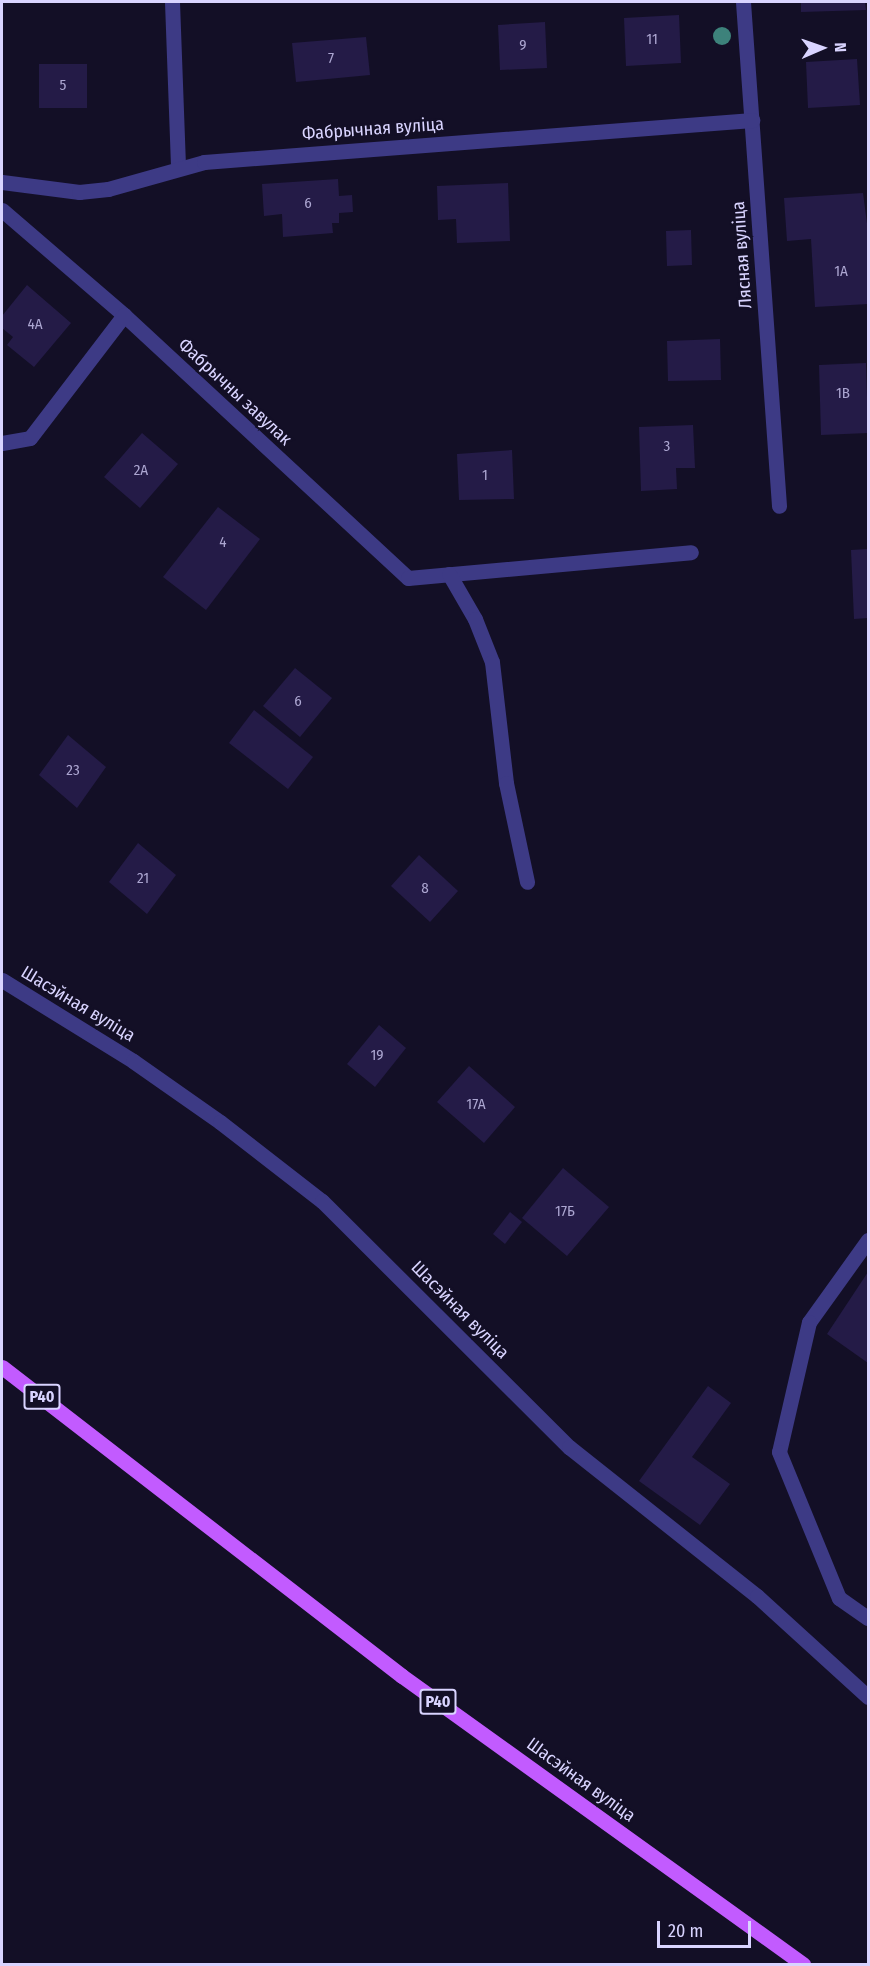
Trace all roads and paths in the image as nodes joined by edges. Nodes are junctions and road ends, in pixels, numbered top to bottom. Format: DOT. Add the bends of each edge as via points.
graph roads {
  1 [pos="172,2"];
  2 [pos="743,2"];
  3 [pos="752,120"];
  4 [pos="178,167"];
  5 [pos="2,182"];
  6 [pos="2,210"];
  7 [pos="124,315"];
  8 [pos="2,443"];
  9 [pos="779,506"];
  10 [pos="691,552"];
  11 [pos="449,574"];
  12 [pos="527,882"];
  13 [pos="2,980"];
  14 [pos="868,1240"];
  15 [pos="2,1367"];
  16 [pos="868,1618"];
  17 [pos="868,1697"];
  18 [pos="803,1965"];
  1 -- 4 [label="street"];
  2 -- 3 [label="street, Лясная вуліца"];
  3 -- 4 [label="street, Фабрычная вуліца"];
  3 -- 9 [label="street, Лясная вуліца"];
  4 -- 5 [label="street, Фабрычная вуліца" via="108,189 79,192"];
  6 -- 7 [label="street, Фабрычны завулак"];
  7 -- 8 [label="street" via="30,438"];
  7 -- 11 [label="street, Фабрычны завулак" via="408,578"];
  10 -- 11 [label="street, Фабрычны завулак"];
  11 -- 12 [label="street" via="475,619 492,662 506,783"];
  13 -- 17 [label="street, Шасэйная вуліца" via="133,1061 322,1201 569,1447 757,1596"];
  14 -- 16 [label="street" via="809,1322 779,1452 839,1598"];
  15 -- 18 [label="main road, Шасэйная вуліца / Р40" via="402,1676"];
}
